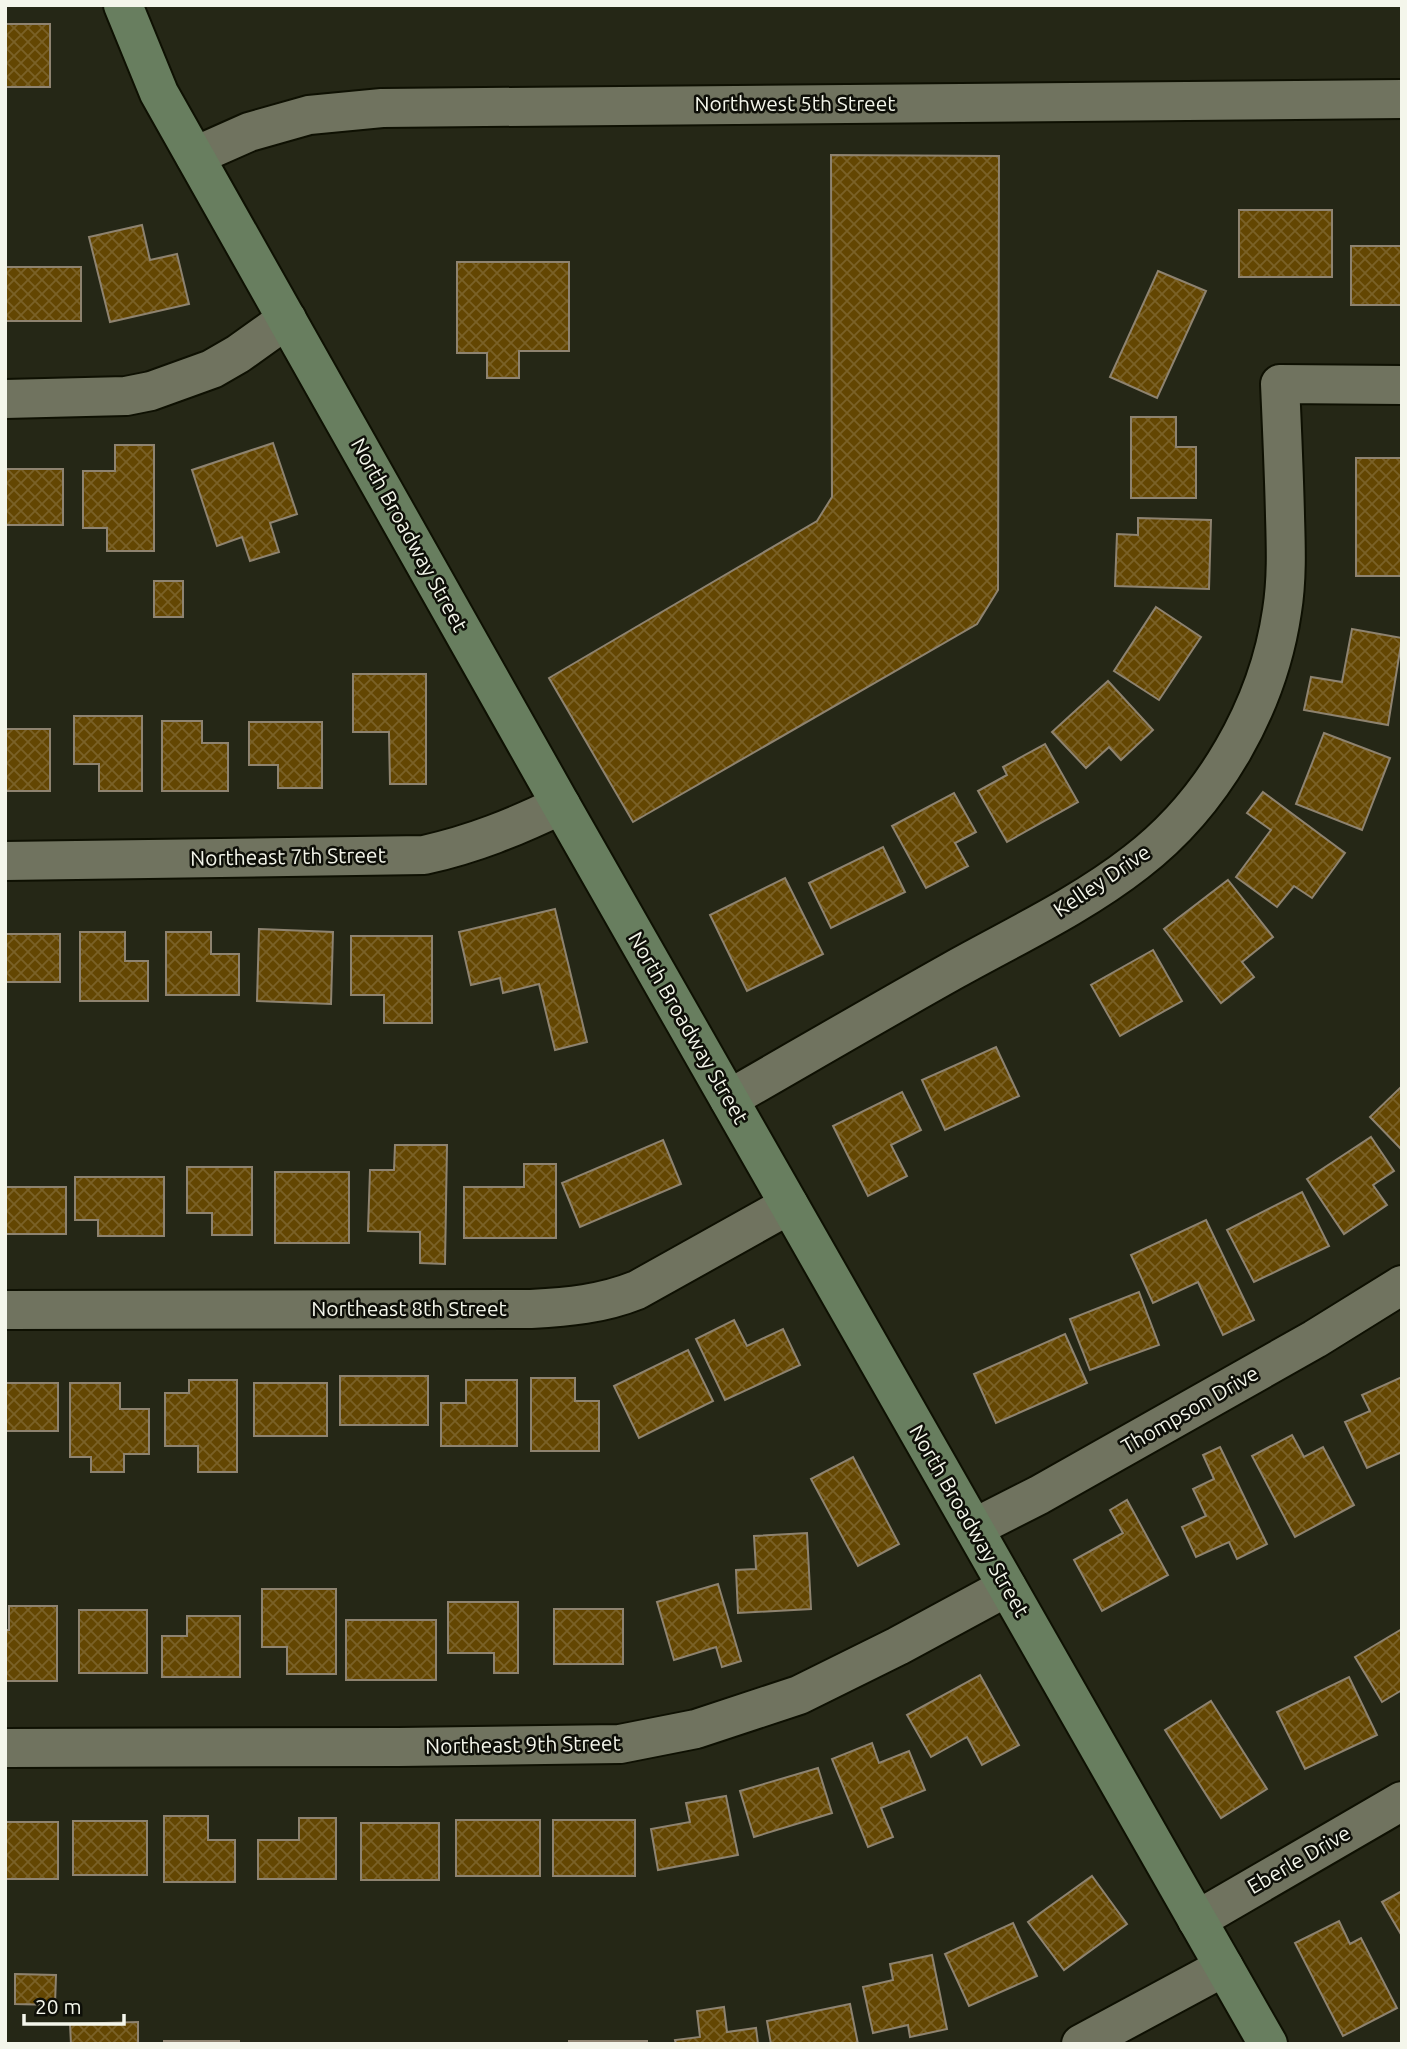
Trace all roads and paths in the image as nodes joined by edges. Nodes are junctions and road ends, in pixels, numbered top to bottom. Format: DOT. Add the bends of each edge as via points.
graph roads {
  1 [pos="123,5"];
  2 [pos="1402,99"];
  3 [pos="195,156"];
  4 [pos="287,319"];
  5 [pos="1402,385"];
  6 [pos="5,399"];
  7 [pos="561,805"];
  8 [pos="5,861"];
  9 [pos="729,1099"];
  10 [pos="789,1205"];
  11 [pos="1402,1285"];
  12 [pos="5,1310"];
  13 [pos="974,1528"];
  14 [pos="1007,1587"];
  15 [pos="5,1748"];
  16 [pos="1402,1801"];
  17 [pos="1197,1920"];
  18 [pos="1224,1967"];
  19 [pos="1081,2044"];
  20 [pos="1268,2044"];
  1 -- 3 [label="main road, North Broadway Street" via="159,93"];
  2 -- 3 [label="street, Northwest 5th Street" via="382,108 309,115 249,132"];
  3 -- 4 [label="main road, North Broadway Street"];
  4 -- 6 [label="street" via="212,369 151,391 126,396"];
  4 -- 7 [label="main road, North Broadway Street"];
  5 -- 9 [label="street, Kelley Drive" via="1280,384 1286,562 1271,661 1231,752 1170,833 1136,863 1079,900"];
  7 -- 8 [label="street, Northeast 7th Street" via="472,844 424,855"];
  7 -- 9 [label="main road, North Broadway Street"];
  9 -- 10 [label="main road, North Broadway Street"];
  10 -- 12 [label="street, Northeast 8th Street" via="637,1290 573,1307"];
  10 -- 13 [label="main road, North Broadway Street"];
  11 -- 13 [label="street, Thompson Drive" via="1315,1339"];
  13 -- 14 [label="main road, North Broadway Street"];
  14 -- 15 [label="street, Northeast 9th Street" via="799,1695 696,1729 620,1744"];
  14 -- 17 [label="main road, North Broadway Street"];
  16 -- 17 [label="street, Eberle Drive"];
  17 -- 18 [label="main road, North Broadway Street"];
  18 -- 19 [label="street"];
  18 -- 20 [label="main road, North Broadway Street"];
}
